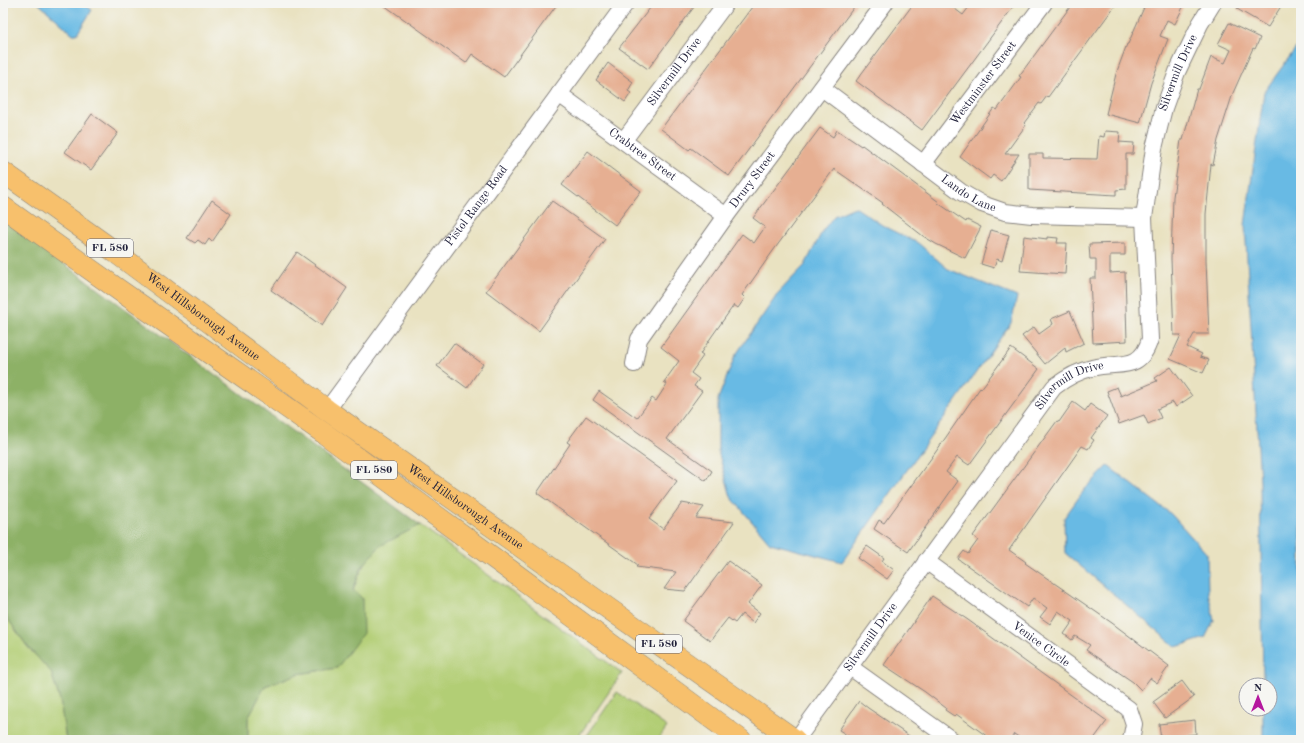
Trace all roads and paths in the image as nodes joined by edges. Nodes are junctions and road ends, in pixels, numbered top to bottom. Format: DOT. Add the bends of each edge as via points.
graph roads {
  1 [pos="626,3"];
  2 [pos="726,3"];
  3 [pos="885,3"];
  4 [pos="1044,3"];
  5 [pos="1214,3"];
  6 [pos="822,88"];
  7 [pos="559,94"];
  8 [pos="624,140"];
  9 [pos="923,164"];
  10 [pos="3,172"];
  11 [pos="3,207"];
  12 [pos="726,216"];
  13 [pos="1144,218"];
  14 [pos="119,290"];
  15 [pos="634,364"];
  16 [pos="327,410"];
  17 [pos="325,434"];
  18 [pos="523,549"];
  19 [pos="926,561"];
  20 [pos="850,667"];
  21 [pos="741,740"];
  22 [pos="796,740"];
  23 [pos="952,740"];
  24 [pos="1131,740"];
  1 -- 7 [label="street, Pistol Range Road"];
  2 -- 8 [label="street, Silvermill Drive"];
  3 -- 6 [label="street, Drury Street"];
  4 -- 9 [label="street, Westminster Street"];
  5 -- 13 [label="street, Silvermill Drive" via="1200,24 1177,72 1164,108 1154,148"];
  6 -- 9 [label="street, Lando Lane"];
  6 -- 12 [label="street, Drury Street"];
  7 -- 8 [label="street, Crabtree Street"];
  7 -- 16 [label="street, Pistol Range Road"];
  8 -- 12 [label="street, Crabtree Street"];
  9 -- 13 [label="street, Lando Lane" via="961,192 982,204 1005,212"];
  10 -- 16 [label="main road, West Hillsborough Avenue / FL 580" via="108,246"];
  11 -- 14 [label="main road, West Hillsborough Avenue / FL 580"];
  12 -- 15 [label="street, Drury Street" via="639,339"];
  13 -- 19 [label="street, Silvermill Drive" via="1150,339 1146,353 1131,363 1093,367 1070,375 1054,387"];
  14 -- 16 [label="main road" via="156,302 301,404"];
  14 -- 17 [label="main road, West Hillsborough Avenue / FL 580"];
  16 -- 18 [label="main road, West Hillsborough Avenue / FL 580"];
  17 -- 18 [label="main road" via="328,429 335,430 485,539"];
  17 -- 21 [label="main road, West Hillsborough Avenue / FL 580"];
  18 -- 22 [label="main road, West Hillsborough Avenue / FL 580"];
  19 -- 20 [label="street, Silvermill Drive"];
  19 -- 24 [label="street, Venice Circle" via="1129,709 1134,724"];
  20 -- 22 [label="street, Silvermill Drive"];
  20 -- 23 [label="street"];
}
